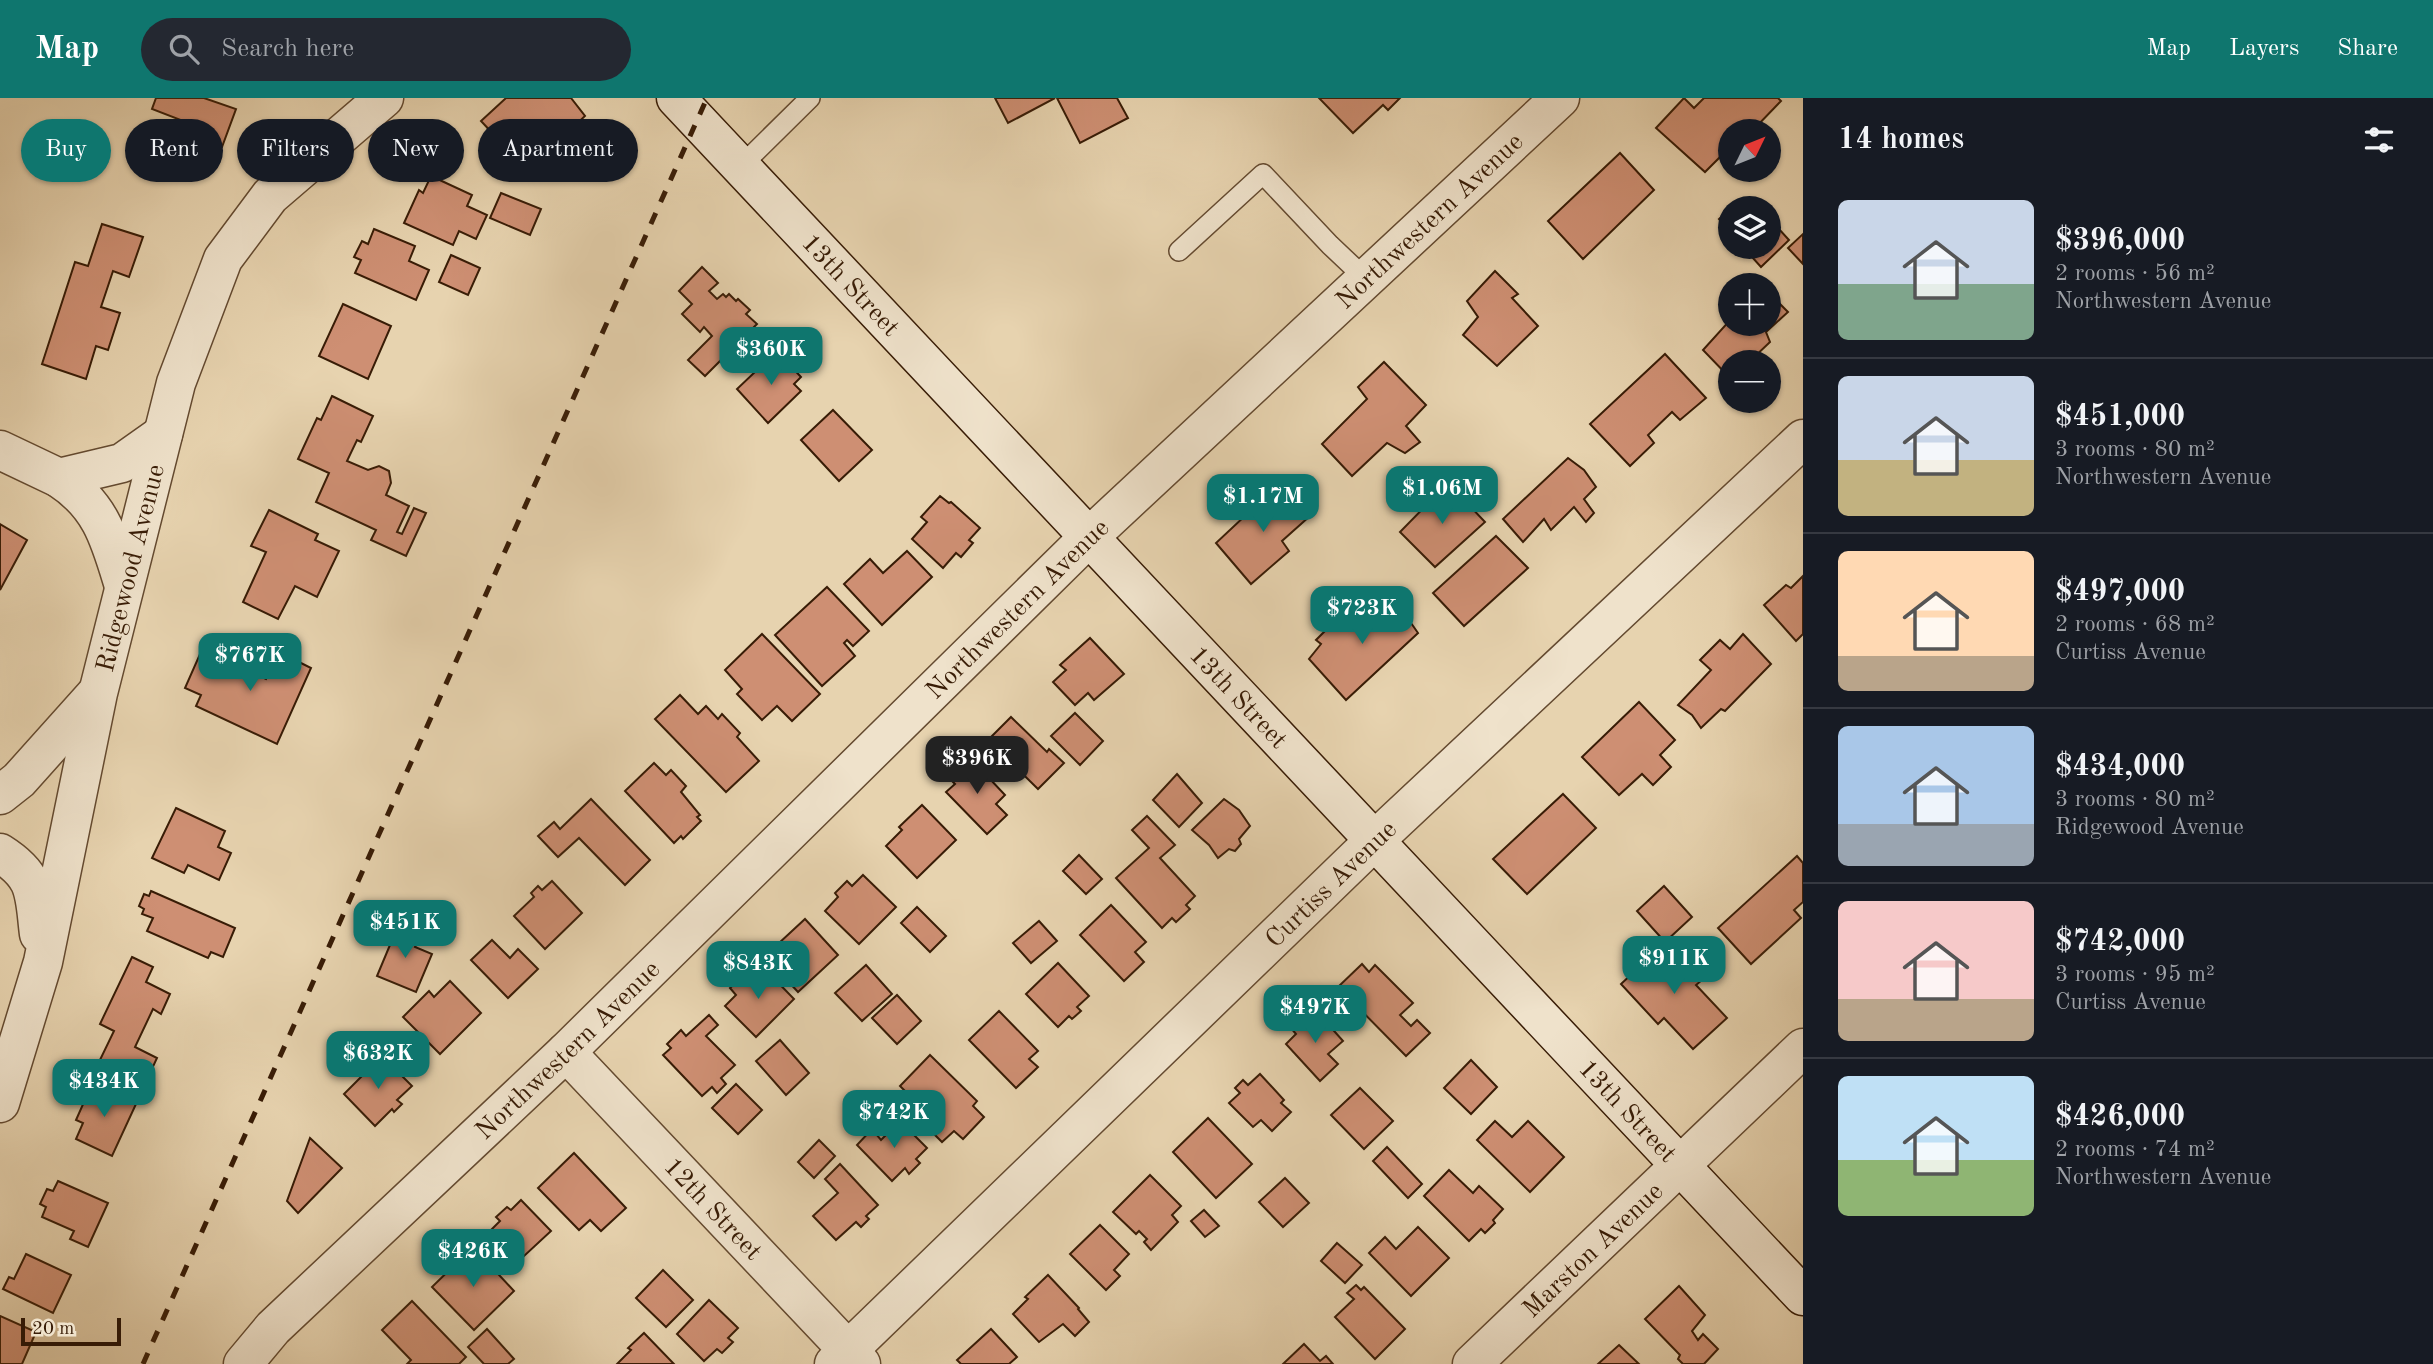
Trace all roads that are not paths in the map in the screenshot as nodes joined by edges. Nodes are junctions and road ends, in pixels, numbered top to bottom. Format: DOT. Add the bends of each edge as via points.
graph roads {
  1 [pos="384,98"];
  2 [pos="676,98"];
  3 [pos="810,98"];
  4 [pos="1560,98"];
  5 [pos="740,167"];
  6 [pos="1179,251"];
  7 [pos="1366,279"];
  8 [pos="163,434"];
  9 [pos="1803,439"];
  10 [pos="0,450"];
  11 [pos="59,478"];
  12 [pos="1089,537"];
  13 [pos="124,586"];
  14 [pos="98,693"];
  15 [pos="0,795"];
  16 [pos="1374,841"];
  17 [pos="0,853"];
  18 [pos="43,962"];
  19 [pos="1803,1048"];
  20 [pos="566,1052"];
  21 [pos="0,1103"];
  22 [pos="1679,1164"];
  23 [pos="1803,1296"];
  24 [pos="848,1359"];
  25 [pos="243,1364"];
  26 [pos="1472,1364"];
  1 -- 8 [label="street, Ridgewood Avenue" via="270,196 223,259 176,383"];
  2 -- 5 [label="street, 13th Street"];
  3 -- 5 [label="lane"];
  4 -- 7 [label="street, Northwestern Avenue"];
  5 -- 12 [label="street, 13th Street"];
  6 -- 7 [label="lane" via="1263,174"];
  7 -- 12 [label="street, Northwestern Avenue"];
  8 -- 11 [label="street" via="122,463"];
  8 -- 13 [label="street, Ridgewood Avenue"];
  9 -- 16 [label="street, Curtiss Avenue"];
  10 -- 11 [label="street"];
  11 -- 13 [label="street" via="76,489 102,521"];
  12 -- 16 [label="street, 13th Street"];
  12 -- 20 [label="street, Northwestern Avenue"];
  13 -- 14 [label="street, Ridgewood Avenue"];
  14 -- 15 [label="street"];
  14 -- 18 [label="street, Ridgewood Avenue"];
  16 -- 22 [label="street, 13th Street"];
  16 -- 24 [label="street, Curtiss Avenue"];
  17 -- 18 [label="street" via="32,884"];
  18 -- 21 [label="street, Ridgewood Avenue"];
  19 -- 22 [label="street, Marston Avenue"];
  20 -- 24 [label="street, 12th Street"];
  20 -- 25 [label="street, Northwestern Avenue" via="273,1328"];
  22 -- 23 [label="street, 13th Street"];
  22 -- 26 [label="street, Marston Avenue"];
}
